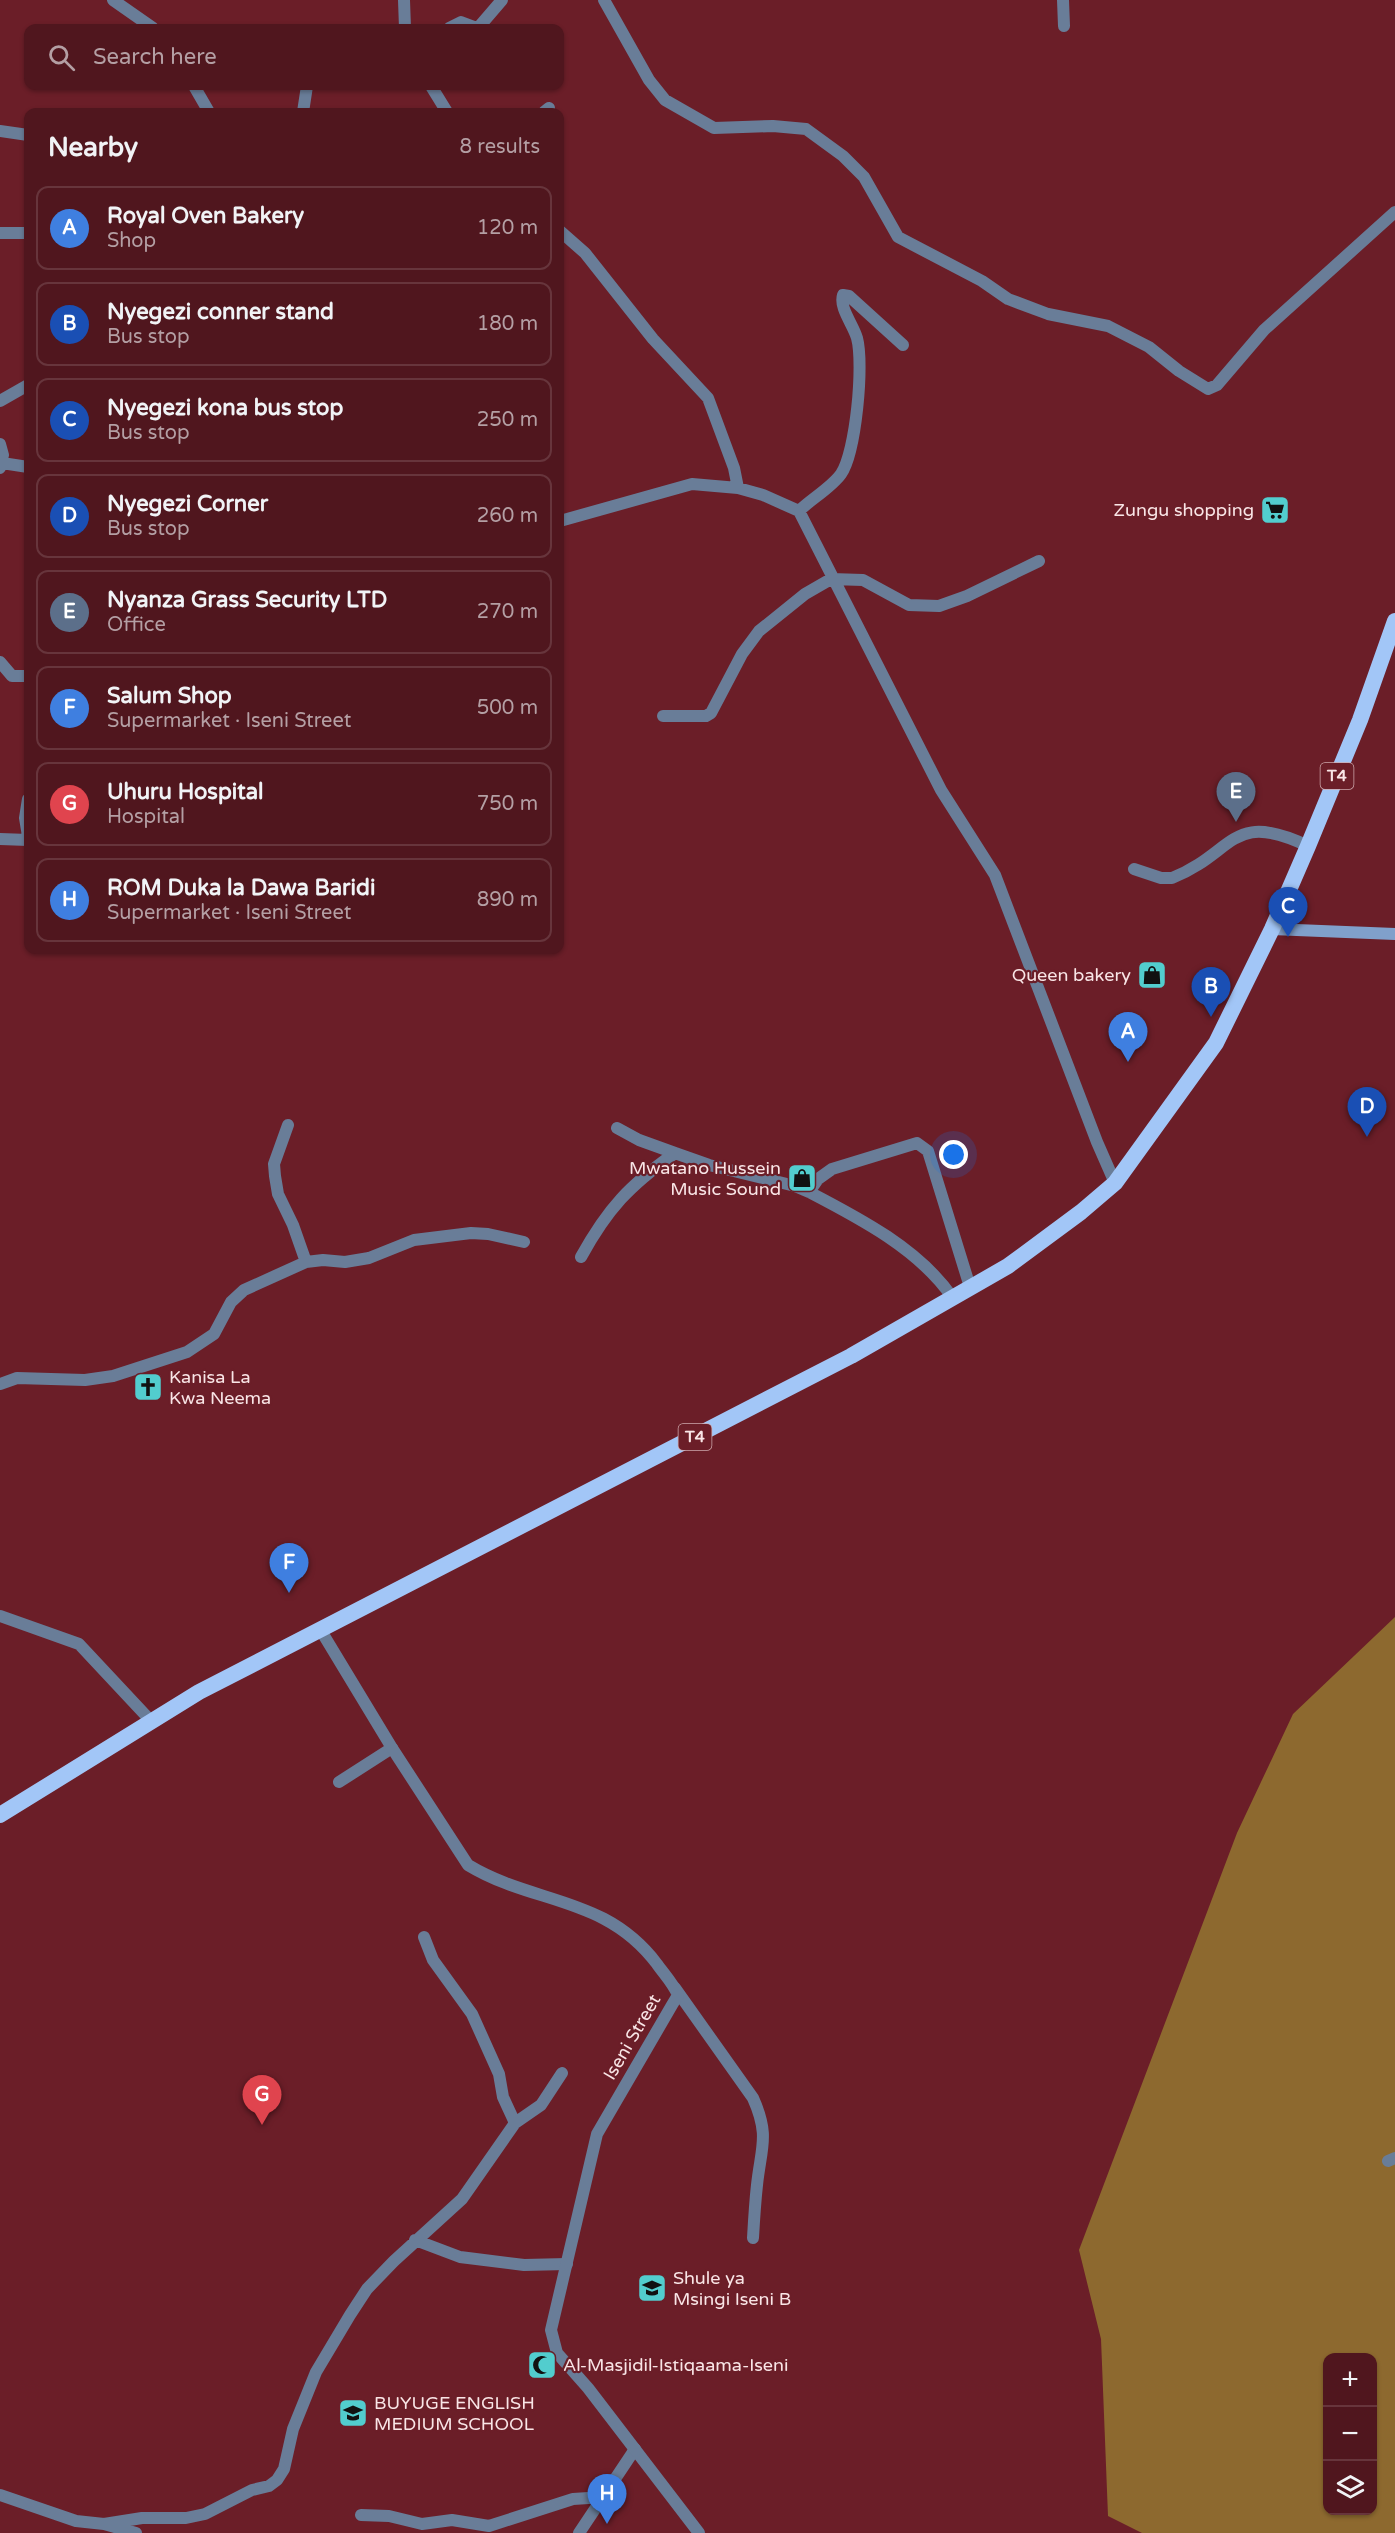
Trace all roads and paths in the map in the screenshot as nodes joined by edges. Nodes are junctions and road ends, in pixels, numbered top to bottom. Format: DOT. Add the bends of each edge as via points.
graph roads {
  1 [pos="113,0"];
  2 [pos="404,0"];
  3 [pos="502,0"];
  4 [pos="604,0"];
  5 [pos="1063,0"];
  6 [pos="147,24"];
  7 [pos="405,24"];
  8 [pos="481,24"];
  9 [pos="1064,26"];
  10 [pos="196,90"];
  11 [pos="306,90"];
  12 [pos="433,90"];
  13 [pos="207,108"];
  14 [pos="304,108"];
  15 [pos="445,108"];
  16 [pos="0,131"];
  17 [pos="24,134"];
  18 [pos="1395,212"];
  19 [pos="0,233"];
  20 [pos="24,233"];
  21 [pos="564,235"];
  22 [pos="903,345"];
  23 [pos="24,387"];
  24 [pos="0,401"];
  25 [pos="0,444"];
  26 [pos="1,466"];
  27 [pos="24,467"];
  28 [pos="738,488"];
  29 [pos="799,511"];
  30 [pos="564,520"];
  31 [pos="1039,561"];
  32 [pos="831,579"];
  33 [pos="1395,621"];
  34 [pos="0,662"];
  35 [pos="24,676"];
  36 [pos="663,716"];
  37 [pos="24,838"];
  38 [pos="0,839"];
  39 [pos="1308,846"];
  40 [pos="1134,868"];
  41 [pos="1272,929"];
  42 [pos="1395,934"];
  43 [pos="288,1125"];
  44 [pos="617,1128"];
  45 [pos="675,1153"];
  46 [pos="1115,1183"];
  47 [pos="809,1191"];
  48 [pos="524,1242"];
  49 [pos="581,1257"];
  50 [pos="306,1262"];
  51 [pos="970,1287"];
  52 [pos="951,1297"];
  53 [pos="0,1384"];
  54 [pos="0,1616"];
  55 [pos="320,1629"];
  56 [pos="151,1721"];
  57 [pos="392,1748"];
  58 [pos="339,1782"];
  59 [pos="0,1815"];
  60 [pos="424,1937"];
  61 [pos="675,1988"];
  62 [pos="561,2073"];
  63 [pos="515,2122"];
  64 [pos="753,2238"];
  65 [pos="416,2240"];
  66 [pos="567,2264"];
  67 [pos="635,2449"];
  68 [pos="0,2495"];
  69 [pos="604,2496"];
  70 [pos="361,2515"];
  71 [pos="104,2524"];
  72 [pos="136,2533"];
  73 [pos="579,2533"];
  74 [pos="699,2533"];
  1 -- 6 [label="street"];
  2 -- 7 [label="street"];
  3 -- 8 [label="street"];
  4 -- 18 [label="street" via="649,80 665,100 714,128 806,129 854,165 881,205 892,230 904,241 1008,299 1048,314 1108,326 1149,347 1208,389 1217,385 1264,330"];
  5 -- 9 [label="street"];
  10 -- 13 [label="street"];
  11 -- 14 [label="street"];
  12 -- 15 [label="street"];
  16 -- 17 [label="street"];
  19 -- 20 [label="street"];
  21 -- 28 [label="street" via="585,253 653,339 708,398"];
  22 -- 29 [label="street" via="849,296 843,295 843,306 857,336 860,359 859,395 846,465 840,476"];
  23 -- 24 [label="street"];
  25 -- 26 [label="street"];
  26 -- 27 [label="street"];
  28 -- 29 [label="street"];
  28 -- 30 [label="street" via="692,484"];
  29 -- 32 [label="street"];
  31 -- 32 [label="street" via="939,606 909,605 862,580"];
  32 -- 36 [label="street" via="805,594 759,631 742,654 711,713"];
  32 -- 46 [label="street" via="941,790 995,875"];
  33 -- 39 [label="highway, T4" via="1360,720"];
  34 -- 35 [label="street" via="12,676"];
  37 -- 38 [label="street"];
  39 -- 40 [label="street" via="1283,834 1249,831 1172,878"];
  39 -- 41 [label="highway, T4"];
  41 -- 42 [label="main road"];
  41 -- 46 [label="highway, T4" via="1216,1043"];
  43 -- 50 [label="street" via="274,1164 275,1176 278,1194"];
  44 -- 45 [label="street"];
  45 -- 47 [label="street" via="709,1166"];
  45 -- 49 [label="street" via="617,1201"];
  46 -- 51 [label="highway, T4" via="1008,1266"];
  47 -- 51 [label="street" via="832,1169 917,1143 923,1146 928,1151"];
  47 -- 52 [label="street" via="894,1242 941,1282"];
  48 -- 50 [label="street" via="471,1233 414,1240 369,1258"];
  50 -- 53 [label="street" via="244,1290 231,1302 214,1334 187,1352 113,1376 85,1380 17,1378"];
  51 -- 52 [label="highway, T4"];
  52 -- 55 [label="highway, T4" via="851,1356"];
  54 -- 56 [label="street" via="79,1644"];
  55 -- 56 [label="highway, T4"];
  55 -- 57 [label="street, Iseni Street"];
  56 -- 59 [label="highway, T4"];
  57 -- 58 [label="street"];
  57 -- 61 [label="street, Iseni Street" via="468,1865 484,1875 609,1920 651,1956"];
  60 -- 63 [label="street" via="433,1960 472,2014"];
  61 -- 64 [label="street" via="753,2098 762,2117 765,2142"];
  61 -- 66 [label="street, Iseni Street" via="678,1995 597,2134"];
  62 -- 63 [label="street" via="535,2111"];
  63 -- 65 [label="street" via="462,2199"];
  65 -- 66 [label="street" via="460,2257 524,2265"];
  65 -- 71 [label="street" via="367,2289 316,2372 277,2480 205,2514"];
  66 -- 67 [label="street, Iseni Street" via="551,2330 552,2342 557,2354"];
  67 -- 69 [label="street"];
  67 -- 74 [label="street, Iseni Street"];
  68 -- 71 [label="street" via="76,2521"];
  69 -- 70 [label="street" via="573,2499 489,2526 452,2520 422,2524 389,2516"];
  69 -- 73 [label="street"];
  71 -- 72 [label="street"];
}
